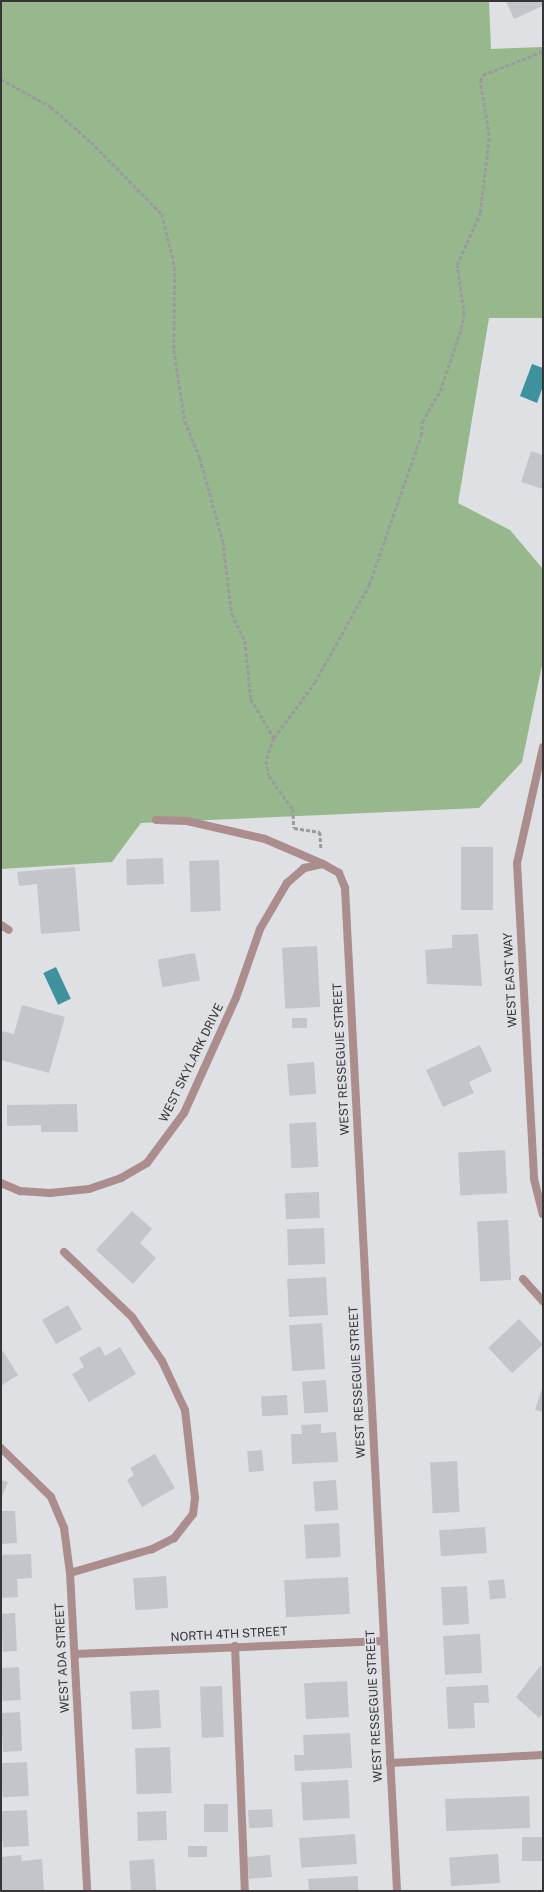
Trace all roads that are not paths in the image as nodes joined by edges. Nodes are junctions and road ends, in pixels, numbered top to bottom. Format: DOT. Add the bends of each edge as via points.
graph roads {
  1 [pos="543,747"];
  2 [pos="156,820"];
  3 [pos="323,864"];
  4 [pos="1,925"];
  5 [pos="10,930"];
  6 [pos="1,1183"];
  7 [pos="543,1214"];
  8 [pos="64,1252"];
  9 [pos="523,1280"];
  10 [pos="543,1301"];
  11 [pos="1,1448"];
  12 [pos="70,1573"];
  13 [pos="384,1641"];
  14 [pos="235,1646"];
  15 [pos="75,1654"];
  16 [pos="543,1755"];
  17 [pos="390,1763"];
  18 [pos="87,1891"];
  19 [pos="245,1891"];
  20 [pos="397,1891"];
  1 -- 7 [label="street, WEST EAST WAY" via="517,863 534,1179"];
  2 -- 3 [label="street" via="187,822 264,839"];
  3 -- 6 [label="street, WEST SKYLARK DRIVE" via="304,868 286,883 260,929 236,998 184,1113 147,1162 121,1178 89,1189 50,1193 20,1191"];
  3 -- 13 [label="street, WEST RESSEGUIE STREET" via="339,873 345,888"];
  4 -- 5 [label="street"];
  8 -- 12 [label="street" via="132,1317 162,1361 185,1410 195,1498 193,1514 174,1538 152,1549"];
  9 -- 10 [label="street"];
  11 -- 12 [label="street, WEST ADA STREET" via="51,1497 64,1528"];
  12 -- 15 [label="street, WEST ADA STREET"];
  13 -- 14 [label="street, NORTH 4TH STREET"];
  13 -- 17 [label="street, WEST RESSEGUIE STREET"];
  14 -- 15 [label="street, NORTH 4TH STREET"];
  14 -- 19 [label="street"];
  15 -- 18 [label="street, WEST ADA STREET"];
  16 -- 17 [label="street"];
  17 -- 20 [label="street, WEST RESSEGUIE STREET"];
}
